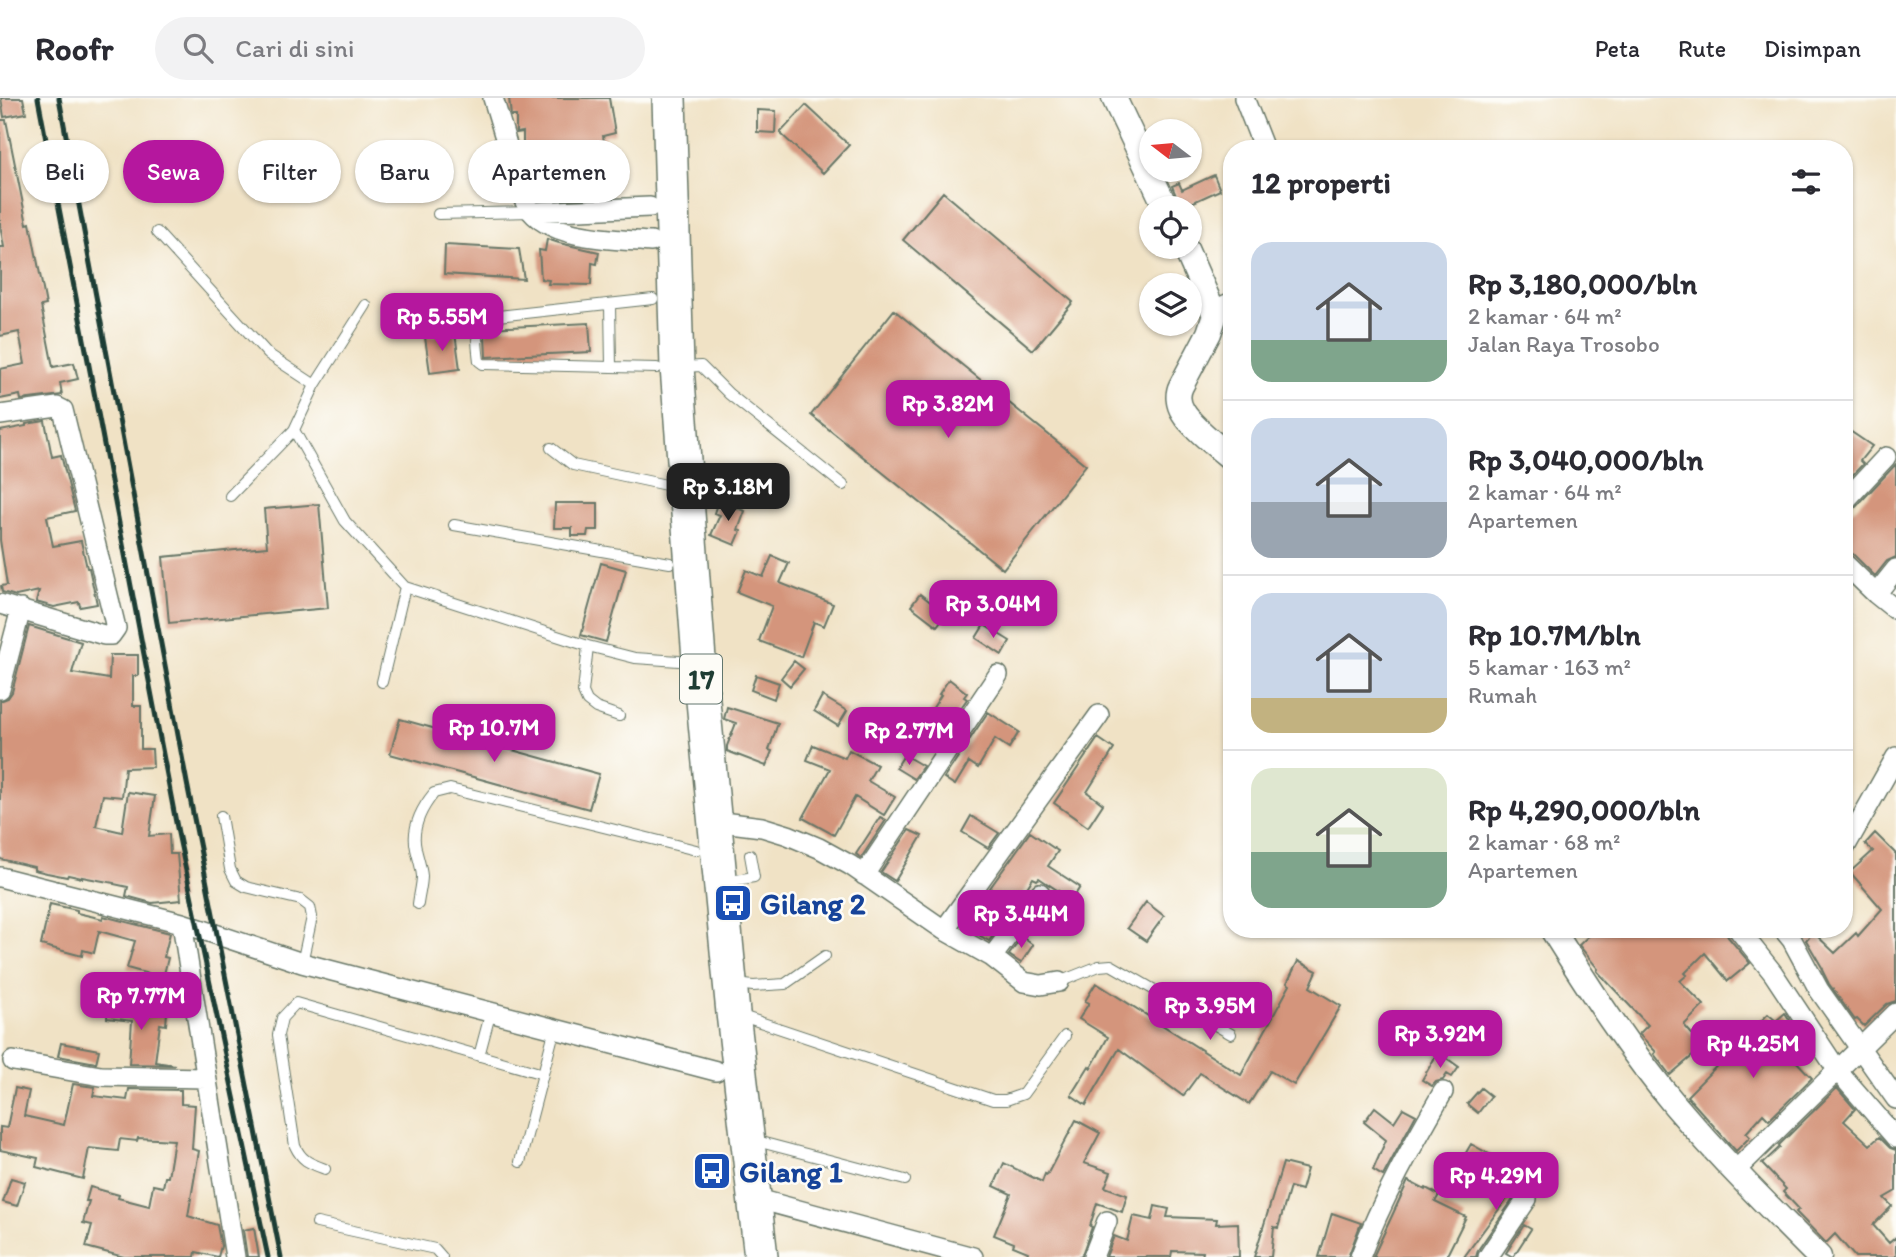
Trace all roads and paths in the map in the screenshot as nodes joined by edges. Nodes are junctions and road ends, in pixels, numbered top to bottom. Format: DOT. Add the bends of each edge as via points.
graph roads {
  1 [pos="493,98"];
  2 [pos="647,98"];
  3 [pos="669,98"];
  4 [pos="1114,98"];
  5 [pos="1244,98"];
  6 [pos="1260,140"];
  7 [pos="1160,196"];
  8 [pos="650,206"];
  9 [pos="532,212"];
  10 [pos="438,214"];
  11 [pos="157,232"];
  12 [pos="650,242"];
  13 [pos="1193,259"];
  14 [pos="653,299"];
  15 [pos="366,305"];
  16 [pos="610,305"];
  17 [pos="1223,306"];
  18 [pos="611,366"];
  19 [pos="667,368"];
  20 [pos="315,385"];
  21 [pos="0,415"];
  22 [pos="294,430"];
  23 [pos="551,448"];
  24 [pos="1223,451"];
  25 [pos="1886,457"];
  26 [pos="666,485"];
  27 [pos="843,485"];
  28 [pos="1853,492"];
  29 [pos="230,496"];
  30 [pos="454,525"];
  31 [pos="670,563"];
  32 [pos="1896,569"];
  33 [pos="1853,572"];
  34 [pos="405,587"];
  35 [pos="1876,594"];
  36 [pos="0,604"];
  37 [pos="21,609"];
  38 [pos="1896,610"];
  39 [pos="588,646"];
  40 [pos="679,661"];
  41 [pos="998,675"];
  42 [pos="382,682"];
  43 [pos="0,690"];
  44 [pos="1099,715"];
  45 [pos="619,716"];
  46 [pos="1896,757"];
  47 [pos="220,816"];
  48 [pos="1853,816"];
  49 [pos="714,821"];
  50 [pos="1860,822"];
  51 [pos="1853,834"];
  52 [pos="696,850"];
  53 [pos="750,855"];
  54 [pos="864,875"];
  55 [pos="0,877"];
  56 [pos="720,883"];
  57 [pos="1041,892"];
  58 [pos="418,904"];
  59 [pos="182,923"];
  60 [pos="944,930"];
  61 [pos="1558,938"];
  62 [pos="1746,938"];
  63 [pos="1793,938"];
  64 [pos="825,956"];
  65 [pos="992,957"];
  66 [pos="302,963"];
  67 [pos="1059,982"];
  68 [pos="732,998"];
  69 [pos="491,1011"];
  70 [pos="1896,1013"];
  71 [pos="555,1028"];
  72 [pos="1231,1034"];
  73 [pos="1065,1036"];
  74 [pos="479,1056"];
  75 [pos="1849,1060"];
  76 [pos="13,1061"];
  77 [pos="716,1071"];
  78 [pos="543,1074"];
  79 [pos="206,1078"];
  80 [pos="1443,1092"];
  81 [pos="1896,1099"];
  82 [pos="747,1138"];
  83 [pos="1896,1138"];
  84 [pos="520,1162"];
  85 [pos="325,1169"];
  86 [pos="1735,1171"];
  87 [pos="905,1180"];
  88 [pos="754,1198"];
  89 [pos="1527,1199"];
  90 [pos="1107,1222"];
  91 [pos="317,1223"];
  92 [pos="235,1257"];
  93 [pos="442,1257"];
  94 [pos="739,1257"];
  95 [pos="761,1257"];
  96 [pos="973,1257"];
  97 [pos="1093,1257"];
  98 [pos="1360,1257"];
  99 [pos="1488,1257"];
  100 [pos="1819,1257"];
  1 -- 9 [label="street" via="523,197"];
  2 -- 8 [label="highway, 17"];
  3 -- 19 [label="highway, 17"];
  4 -- 7 [label="street"];
  5 -- 6 [label="street"];
  8 -- 9 [label="street"];
  8 -- 12 [label="highway, 17"];
  9 -- 10 [label="lane"];
  9 -- 12 [label="street" via="562,230 589,237"];
  11 -- 20 [label="lane" via="268,354"];
  12 -- 14 [label="highway, 17"];
  13 -- 17 [label="street"];
  14 -- 16 [label="lane"];
  14 -- 19 [label="highway, 17"];
  15 -- 20 [label="lane"];
  16 -- 18 [label="lane"];
  16 -- 18 [label="lane" via="489,317 477,333 478,361 483,364"];
  17 -- 24 [label="street" via="1178,392 1188,419"];
  18 -- 19 [label="lane"];
  19 -- 26 [label="highway, 17"];
  19 -- 27 [label="lane" via="701,366"];
  19 -- 49 [label="highway, 17"];
  20 -- 22 [label="lane"];
  21 -- 37 [label="street" via="63,410 116,628 111,635 104,635"];
  22 -- 29 [label="lane"];
  22 -- 34 [label="lane" via="345,521"];
  23 -- 26 [label="lane" via="573,465"];
  25 -- 28 [label="street"];
  26 -- 31 [label="highway, 17"];
  30 -- 31 [label="lane"];
  31 -- 40 [label="highway, 17"];
  32 -- 35 [label="street"];
  33 -- 35 [label="street"];
  34 -- 39 [label="lane"];
  34 -- 42 [label="lane"];
  35 -- 38 [label="street"];
  36 -- 37 [label="street"];
  37 -- 43 [label="street"];
  39 -- 40 [label="lane" via="635,658"];
  39 -- 45 [label="lane" via="583,692 596,708"];
  40 -- 52 [label="highway, 17"];
  41 -- 54 [label="street"];
  44 -- 60 [label="street"];
  46 -- 50 [label="street"];
  47 -- 66 [label="lane" via="236,881 301,900 310,907"];
  48 -- 50 [label="street"];
  49 -- 54 [label="street" via="788,835"];
  49 -- 56 [label="highway, 17"];
  50 -- 51 [label="street"];
  52 -- 58 [label="lane" via="450,789 434,793 422,807 415,828 422,878"];
  52 -- 77 [label="highway, 17"];
  53 -- 56 [label="lane" via="754,877"];
  54 -- 60 [label="street"];
  55 -- 59 [label="street"];
  56 -- 68 [label="highway, 17"];
  57 -- 65 [label="street"];
  59 -- 66 [label="street"];
  59 -- 79 [label="street"];
  60 -- 65 [label="street"];
  61 -- 86 [label="street" via="1619,1034"];
  62 -- 75 [label="street"];
  63 -- 75 [label="street"];
  64 -- 68 [label="lane" via="785,984 753,986"];
  65 -- 67 [label="street" via="1024,982"];
  66 -- 69 [label="street"];
  67 -- 72 [label="lane" via="1111,965"];
  68 -- 73 [label="lane" via="993,1100 1023,1094"];
  68 -- 82 [label="highway, 17"];
  69 -- 71 [label="street"];
  69 -- 74 [label="lane"];
  70 -- 75 [label="street"];
  71 -- 77 [label="street"];
  71 -- 78 [label="lane"];
  74 -- 78 [label="lane"];
  74 -- 85 [label="lane" via="296,1003 282,1018 278,1035 295,1146 310,1164"];
  75 -- 81 [label="street"];
  75 -- 83 [label="street"];
  75 -- 86 [label="street"];
  76 -- 79 [label="street" via="101,1076"];
  77 -- 94 [label="highway"];
  78 -- 84 [label="lane"];
  79 -- 92 [label="street"];
  80 -- 98 [label="street" via="1382,1203"];
  82 -- 87 [label="lane"];
  82 -- 88 [label="highway, 17"];
  86 -- 100 [label="street"];
  88 -- 95 [label="highway, 17"];
  88 -- 96 [label="street"];
  89 -- 99 [label="street"];
  90 -- 97 [label="street"];
  91 -- 93 [label="lane" via="435,1249"];
}
